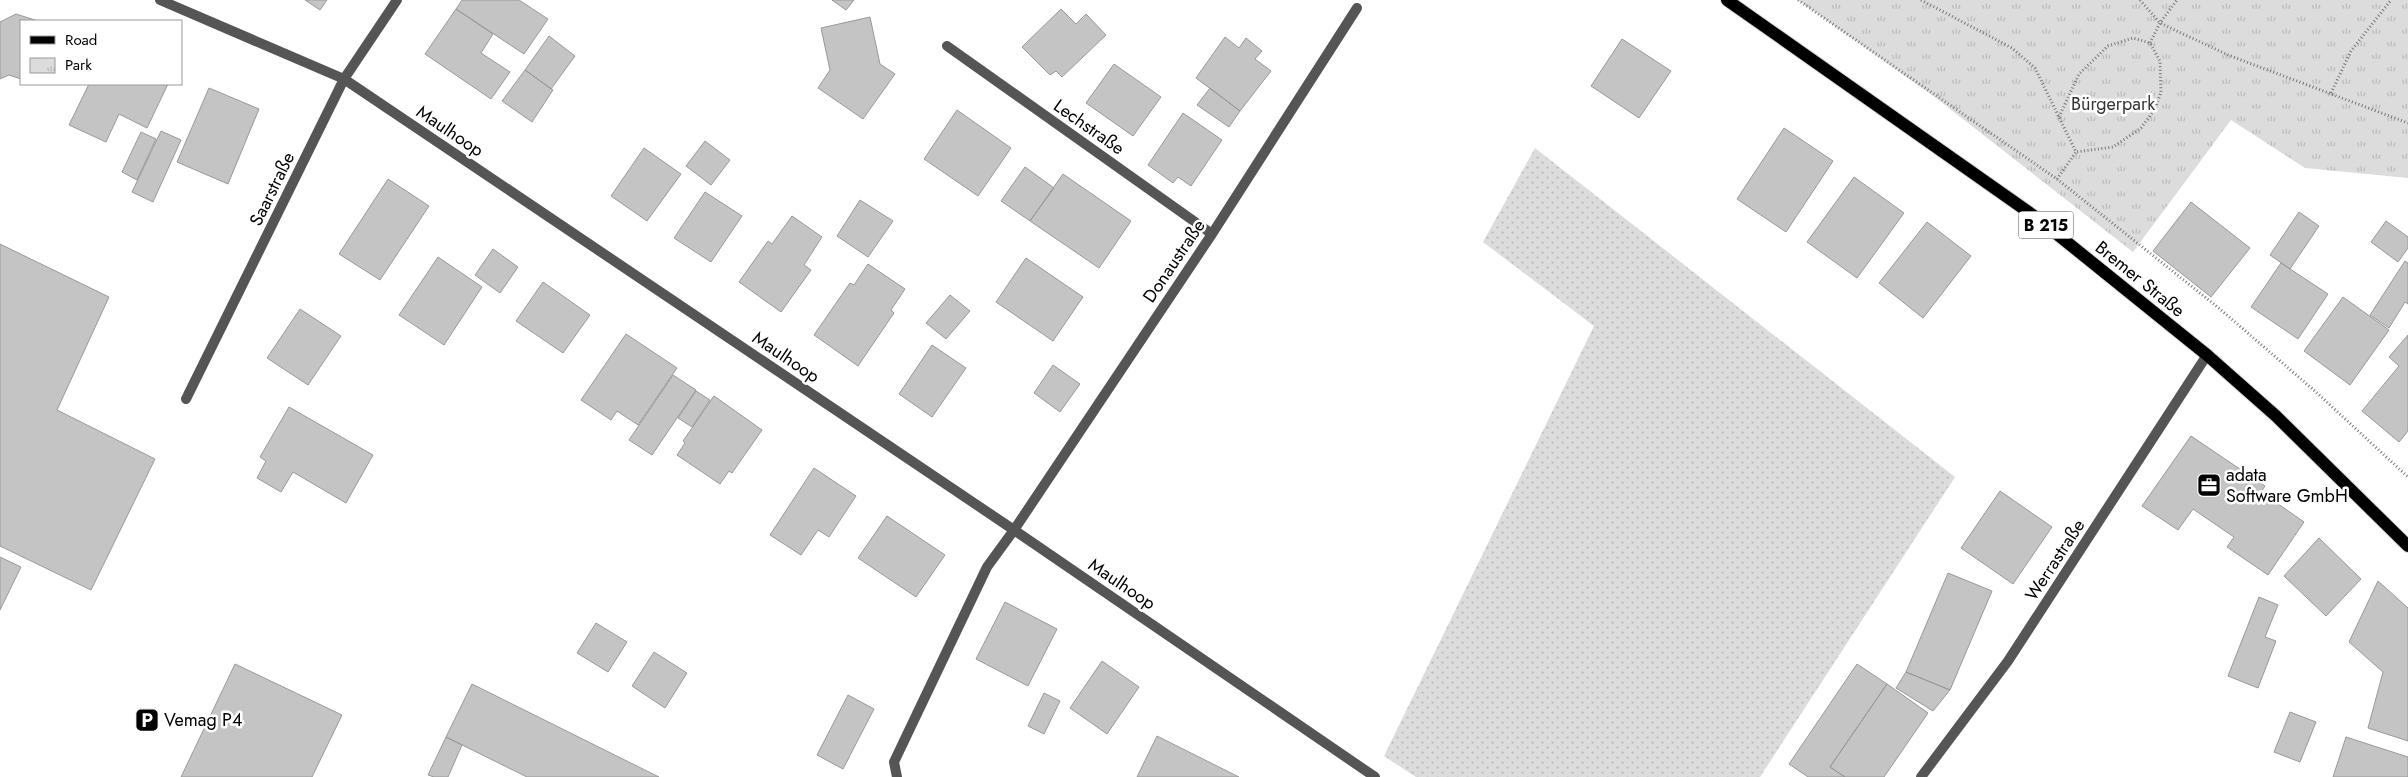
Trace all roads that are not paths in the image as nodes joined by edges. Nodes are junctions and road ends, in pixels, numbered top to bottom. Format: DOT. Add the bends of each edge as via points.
graph roads {
  1 [pos="160,0"];
  2 [pos="397,0"];
  3 [pos="1727,0"];
  4 [pos="1357,8"];
  5 [pos="947,46"];
  6 [pos="344,79"];
  7 [pos="1212,234"];
  8 [pos="2207,355"];
  9 [pos="186,399"];
  10 [pos="1014,530"];
  11 [pos="2408,546"];
  12 [pos="897,777"];
  13 [pos="1375,777"];
  14 [pos="1921,777"];
  1 -- 6 [label="street, Maulhoop"];
  2 -- 6 [label="street, Saarstraße"];
  3 -- 8 [label="main road, Bremer Straße / B 215" via="2037,218"];
  4 -- 7 [label="street, Donaustraße"];
  5 -- 7 [label="street, Lechstraße"];
  6 -- 9 [label="street, Saarstraße"];
  6 -- 10 [label="street, Maulhoop"];
  7 -- 10 [label="street, Donaustraße"];
  8 -- 11 [label="main road, Bremer Straße / B 215" via="2283,422"];
  8 -- 14 [label="street, Werrastraße" via="2008,661"];
  10 -- 12 [label="street, Donaustraße" via="987,567 894,762"];
  10 -- 13 [label="street, Maulhoop"];
}
